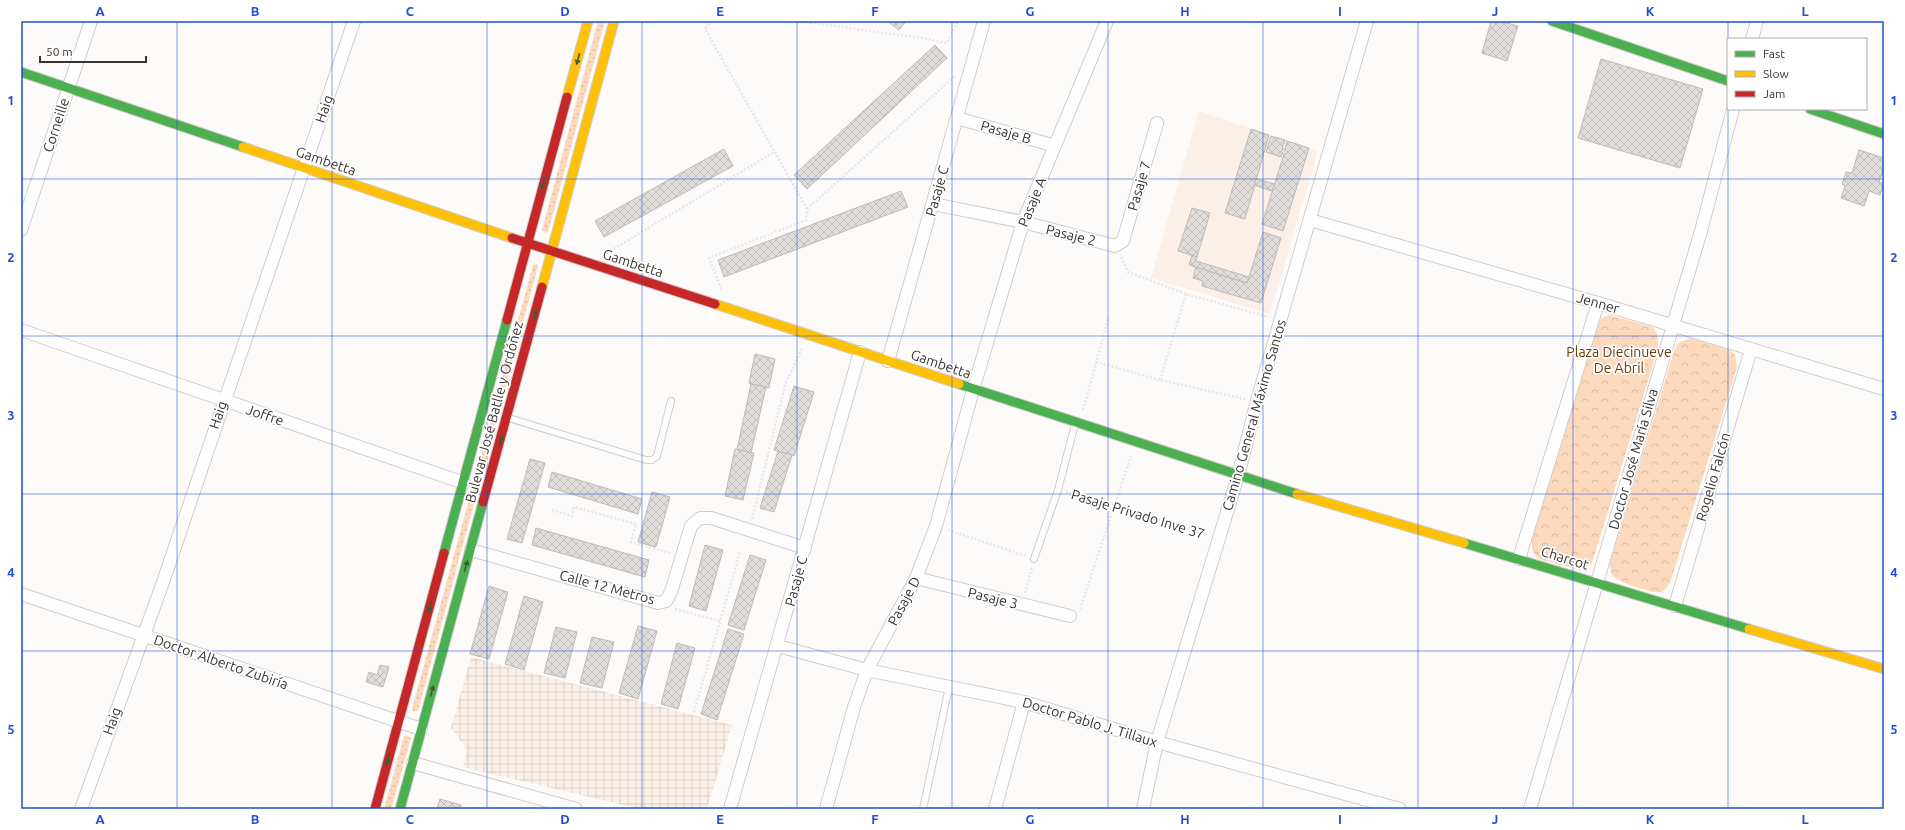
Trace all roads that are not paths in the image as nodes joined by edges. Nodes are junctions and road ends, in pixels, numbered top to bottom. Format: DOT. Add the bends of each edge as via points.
graph roads {
  1 [pos="91,21"];
  2 [pos="354,21"];
  3 [pos="588,21"];
  4 [pos="614,21"];
  5 [pos="984,21"];
  6 [pos="1107,21"];
  7 [pos="1367,21"];
  8 [pos="1552,21"];
  9 [pos="1757,21"];
  10 [pos="1752,38"];
  11 [pos="21,72"];
  12 [pos="1727,81"];
  13 [pos="68,88"];
  14 [pos="1734,110"];
  15 [pos="1813,110"];
  16 [pos="957,118"];
  17 [pos="1158,122"];
  18 [pos="1884,134"];
  19 [pos="1055,146"];
  20 [pos="304,168"];
  21 [pos="933,204"];
  22 [pos="1310,220"];
  23 [pos="1023,222"];
  24 [pos="21,230"];
  25 [pos="528,243"];
  26 [pos="1115,246"];
  27 [pos="551,250"];
  28 [pos="1598,303"];
  29 [pos="1673,326"];
  30 [pos="21,330"];
  31 [pos="1751,349"];
  32 [pos="860,352"];
  33 [pos="888,361"];
  34 [pos="1884,389"];
  35 [pos="972,390"];
  36 [pos="223,401"];
  37 [pos="671,402"];
  38 [pos="507,418"];
  39 [pos="1077,423"];
  40 [pos="1238,476"];
  41 [pos="464,483"];
  42 [pos="805,548"];
  43 [pos="471,550"];
  44 [pos="1034,559"];
  45 [pos="1519,559"];
  46 [pos="916,578"];
  47 [pos="1597,582"];
  48 [pos="21,594"];
  49 [pos="1675,606"];
  50 [pos="1070,616"];
  51 [pos="143,635"];
  52 [pos="778,646"];
  53 [pos="1884,669"];
  54 [pos="866,670"];
  55 [pos="949,687"];
  56 [pos="1024,702"];
  57 [pos="398,722"];
  58 [pos="421,729"];
  59 [pos="1157,742"];
  60 [pos="413,763"];
  61 [pos="81,809"];
  62 [pos="375,809"];
  63 [pos="400,809"];
  64 [pos="576,809"];
  65 [pos="730,809"];
  66 [pos="826,809"];
  67 [pos="923,809"];
  68 [pos="995,809"];
  69 [pos="1143,809"];
  70 [pos="1400,809"];
  71 [pos="1530,809"];
  1 -- 13 [label="street, Corneille"];
  2 -- 20 [label="street, Haig"];
  3 -- 25 [label="street, Bulevar José Batlle y Ordóñez, one-way"];
  4 -- 27 [label="street, Bulevar José Batlle y Ordóñez"];
  5 -- 16 [label="street, Pasaje C"];
  6 -- 19 [label="street, Pasaje A"];
  7 -- 22 [label="street, Camino General Máximo Santos"];
  8 -- 12 [label="street"];
  9 -- 10 [label="street"];
  11 -- 13 [label="street, Gambetta"];
  13 -- 20 [label="street, Gambetta"];
  13 -- 24 [label="street, Corneille"];
  14 -- 29 [label="street, Doctor José María Silva"];
  15 -- 18 [label="street"];
  16 -- 19 [label="street, Pasaje B"];
  16 -- 21 [label="street, Pasaje C"];
  17 -- 26 [label="street, Pasaje 7" via="1123,241"];
  19 -- 23 [label="street, Pasaje A"];
  20 -- 25 [label="street, Gambetta"];
  20 -- 36 [label="street, Haig"];
  21 -- 23 [label="street, Pasaje 2"];
  21 -- 33 [label="street, Pasaje C"];
  22 -- 28 [label="street, Jenner"];
  22 -- 40 [label="street, Camino General Máximo Santos" via="1257,401"];
  23 -- 26 [label="street, Pasaje 2"];
  23 -- 35 [label="street, Pasaje A"];
  25 -- 27 [label="street, Gambetta"];
  25 -- 41 [label="street, Bulevar José Batlle y Ordóñez"];
  27 -- 32 [label="street, Gambetta"];
  38 -- 27 [label="street, Bulevar José Batlle y Ordóñez, one-way"];
  28 -- 29 [label="street, Jenner"];
  28 -- 45 [label="street"];
  29 -- 31 [label="street, Jenner"];
  29 -- 47 [label="street, Doctor José María Silva"];
  30 -- 36 [label="street, Joffre"];
  31 -- 34 [label="street, Jenner"];
  31 -- 49 [label="street, Rogelio Falcón"];
  32 -- 33 [label="street, Gambetta"];
  32 -- 42 [label="street, Pasaje C"];
  33 -- 35 [label="street, Gambetta"];
  35 -- 39 [label="street, Gambetta"];
  35 -- 46 [label="street, Pasaje D" via="936,526"];
  36 -- 41 [label="street, Joffre"];
  36 -- 51 [label="street, Haig"];
  37 -- 38 [label="lane" via="657,456 652,460"];
  43 -- 38 [label="street, Bulevar José Batlle y Ordóñez, one-way"];
  39 -- 40 [label="street, Gambetta"];
  39 -- 44 [label="lane, Pasaje Privado Inve 37" via="1058,490"];
  40 -- 45 [label="street, Charcot"];
  40 -- 59 [label="street, Camino General Máximo Santos"];
  41 -- 57 [label="street, Bulevar José Batlle y Ordóñez, one-way"];
  42 -- 43 [label="street, Calle 12 Metros" via="711,518 700,518 691,526 671,592 666,601 658,602"];
  42 -- 52 [label="street, Pasaje C"];
  58 -- 43 [label="street, Bulevar José Batlle y Ordóñez, one-way"];
  45 -- 47 [label="street, Charcot"];
  46 -- 50 [label="street, Pasaje 3"];
  46 -- 54 [label="street, Pasaje D"];
  47 -- 49 [label="street, Charcot"];
  47 -- 71 [label="street, Doctor José María Silva"];
  48 -- 51 [label="street, Doctor Alberto Zubiría"];
  49 -- 53 [label="street, Charcot"];
  51 -- 57 [label="street, Doctor Alberto Zubiría"];
  51 -- 61 [label="street, Haig"];
  52 -- 54 [label="street, Doctor Pablo J. Tillaux"];
  52 -- 65 [label="street, Pasaje C"];
  54 -- 55 [label="street, Doctor Pablo J. Tillaux"];
  54 -- 66 [label="street, Pasaje D"];
  55 -- 56 [label="street, Doctor Pablo J. Tillaux"];
  55 -- 67 [label="lane"];
  56 -- 59 [label="street, Doctor Pablo J. Tillaux"];
  56 -- 68 [label="street"];
  57 -- 58 [label="street, Doctor Alberto Zubiría"];
  57 -- 62 [label="street, Bulevar José Batlle y Ordóñez, one-way"];
  58 -- 60 [label="street, Bulevar José Batlle y Ordóñez"];
  59 -- 69 [label="street, Camino General Máximo Santos"];
  59 -- 70 [label="street, Doctor Pablo J. Tillaux"];
  60 -- 63 [label="street, Bulevar José Batlle y Ordóñez"];
  60 -- 64 [label="street"];
}
